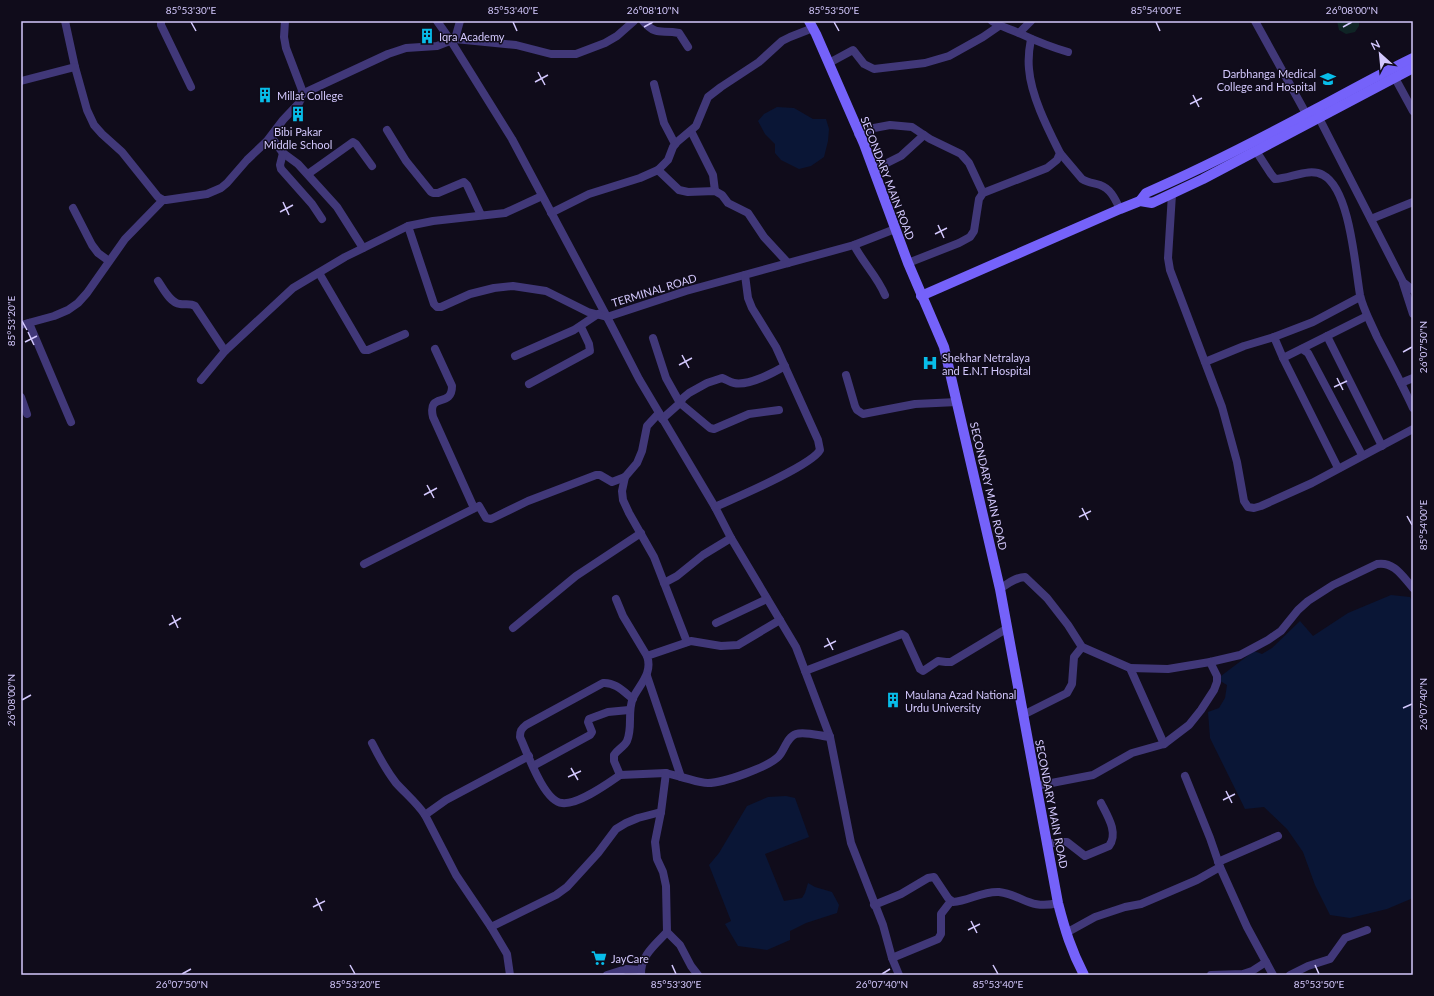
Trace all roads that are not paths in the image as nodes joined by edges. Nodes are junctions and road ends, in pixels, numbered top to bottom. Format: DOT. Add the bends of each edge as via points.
graph roads {
  1 [pos="65,21"];
  2 [pos="161,21"];
  3 [pos="285,21"];
  4 [pos="437,21"];
  5 [pos="460,21"];
  6 [pos="634,21"];
  7 [pos="643,21"];
  8 [pos="992,21"];
  9 [pos="1031,21"];
  10 [pos="1255,21"];
  11 [pos="811,24"];
  12 [pos="1000,26"];
  13 [pos="1019,33"];
  14 [pos="1031,39"];
  15 [pos="453,40"];
  16 [pos="688,47"];
  17 [pos="1068,52"];
  18 [pos="1413,58"];
  19 [pos="829,63"];
  20 [pos="75,67"];
  21 [pos="1413,68"];
  22 [pos="1395,78"];
  23 [pos="21,81"];
  24 [pos="654,84"];
  25 [pos="191,88"];
  26 [pos="302,94"];
  27 [pos="1413,111"];
  28 [pos="1313,116"];
  29 [pos="387,130"];
  30 [pos="691,131"];
  31 [pos="858,134"];
  32 [pos="924,135"];
  33 [pos="270,137"];
  34 [pos="675,144"];
  35 [pos="1256,151"];
  36 [pos="283,153"];
  37 [pos="1060,153"];
  38 [pos="1235,157"];
  39 [pos="372,166"];
  40 [pos="658,170"];
  41 [pos="873,170"];
  42 [pos="308,174"];
  43 [pos="715,191"];
  44 [pos="983,193"];
  45 [pos="1172,194"];
  46 [pos="542,196"];
  47 [pos="162,200"];
  48 [pos="1140,201"];
  49 [pos="1413,202"];
  50 [pos="73,208"];
  51 [pos="1120,209"];
  52 [pos="551,213"];
  53 [pos="481,215"];
  54 [pos="322,219"];
  55 [pos="1371,220"];
  56 [pos="408,226"];
  57 [pos="895,229"];
  58 [pos="854,245"];
  59 [pos="363,248"];
  60 [pos="109,261"];
  61 [pos="788,263"];
  62 [pos="908,263"];
  63 [pos="319,273"];
  64 [pos="744,275"];
  65 [pos="158,281"];
  66 [pos="1403,282"];
  67 [pos="1413,290"];
  68 [pos="886,295"];
  69 [pos="921,296"];
  70 [pos="1360,297"];
  71 [pos="598,314"];
  72 [pos="1413,314"];
  73 [pos="1367,316"];
  74 [pos="608,317"];
  75 [pos="25,324"];
  76 [pos="581,326"];
  77 [pos="405,334"];
  78 [pos="1327,336"];
  79 [pos="1274,337"];
  80 [pos="652,338"];
  81 [pos="1302,348"];
  82 [pos="435,349"];
  83 [pos="225,351"];
  84 [pos="515,356"];
  85 [pos="1283,358"];
  86 [pos="1205,362"];
  87 [pos="785,366"];
  88 [pos="846,375"];
  89 [pos="1413,378"];
  90 [pos="201,380"];
  91 [pos="1401,383"];
  92 [pos="529,384"];
  93 [pos="21,397"];
  94 [pos="957,402"];
  95 [pos="680,403"];
  96 [pos="1413,408"];
  97 [pos="779,410"];
  98 [pos="27,414"];
  99 [pos="660,416"];
  100 [pos="71,422"];
  101 [pos="1413,429"];
  102 [pos="1382,446"];
  103 [pos="1362,455"];
  104 [pos="1338,468"];
  105 [pos="625,477"];
  106 [pos="715,507"];
  107 [pos="474,508"];
  108 [pos="641,533"];
  109 [pos="731,538"];
  110 [pos="364,564"];
  111 [pos="664,583"];
  112 [pos="1413,588"];
  113 [pos="1000,589"];
  114 [pos="616,598"];
  115 [pos="767,598"];
  116 [pos="780,620"];
  117 [pos="716,623"];
  118 [pos="513,628"];
  119 [pos="1006,629"];
  120 [pos="687,642"];
  121 [pos="1082,647"];
  122 [pos="647,656"];
  123 [pos="1210,662"];
  124 [pos="1130,668"];
  125 [pos="805,671"];
  126 [pos="647,676"];
  127 [pos="633,698"];
  128 [pos="629,710"];
  129 [pos="1023,715"];
  130 [pos="830,737"];
  131 [pos="372,743"];
  132 [pos="1164,744"];
  133 [pos="529,756"];
  134 [pos="533,766"];
  135 [pos="666,773"];
  136 [pos="620,775"];
  137 [pos="1185,776"];
  138 [pos="681,777"];
  139 [pos="1036,786"];
  140 [pos="1101,804"];
  141 [pos="662,812"];
  142 [pos="425,815"];
  143 [pos="1278,836"];
  144 [pos="1047,844"];
  145 [pos="1219,865"];
  146 [pos="951,901"];
  147 [pos="1058,903"];
  148 [pos="874,905"];
  149 [pos="491,927"];
  150 [pos="1367,930"];
  151 [pos="668,932"];
  152 [pos="1066,933"];
  153 [pos="892,958"];
  154 [pos="1266,962"];
  155 [pos="641,972"];
  156 [pos="510,975"];
  157 [pos="607,975"];
  158 [pos="698,975"];
  159 [pos="899,975"];
  160 [pos="1084,975"];
  161 [pos="1211,975"];
  162 [pos="1273,975"];
  163 [pos="1290,975"];
  1 -- 20 [label="street"];
  2 -- 25 [label="street"];
  3 -- 26 [label="street" via="286,48"];
  4 -- 15 [label="street"];
  5 -- 15 [label="street"];
  6 -- 15 [label="street" via="605,43 576,54 551,54 516,45"];
  7 -- 16 [label="street" via="655,31 678,33"];
  8 -- 12 [label="street"];
  9 -- 13 [label="street"];
  10 -- 28 [label="street"];
  11 -- 19 [label="main road, SECONDARY MAIN ROAD"];
  11 -- 30 [label="street" via="782,41 759,62 708,97 698,122"];
  12 -- 13 [label="street"];
  12 -- 19 [label="street" via="949,56 925,63 874,69 864,64 853,50"];
  13 -- 14 [label="street"];
  14 -- 17 [label="street"];
  14 -- 37 [label="street" via="1028,62 1031,83 1043,118"];
  15 -- 26 [label="street" via="437,46 406,48 388,54"];
  15 -- 46 [label="street" via="512,139"];
  18 -- 28 [label="main road" via="1388,70"];
  19 -- 31 [label="main road, SECONDARY MAIN ROAD"];
  20 -- 23 [label="street"];
  20 -- 47 [label="street" via="87,110 97,130 122,152"];
  21 -- 22 [label="main road"];
  22 -- 27 [label="street"];
  22 -- 28 [label="main road"];
  24 -- 34 [label="street" via="660,112"];
  26 -- 33 [label="street" via="299,103"];
  28 -- 35 [label="main road"];
  28 -- 38 [label="main road"];
  28 -- 55 [label="street"];
  29 -- 53 [label="street" via="406,161 430,192 435,193 464,182"];
  30 -- 34 [label="street"];
  30 -- 43 [label="street" via="713,174"];
  31 -- 32 [label="street" via="890,125 912,127"];
  31 -- 41 [label="main road, SECONDARY MAIN ROAD"];
  32 -- 41 [label="street" via="902,156"];
  32 -- 44 [label="street" via="965,158"];
  33 -- 36 [label="street"];
  33 -- 47 [label="street" via="221,188 208,194"];
  34 -- 40 [label="street" via="668,160"];
  35 -- 38 [label="main road"];
  35 -- 70 [label="street" via="1276,179 1318,173 1334,185 1348,221"];
  36 -- 42 [label="street"];
  36 -- 54 [label="street" via="281,169"];
  37 -- 44 [label="street" via="1057,160 1047,168"];
  37 -- 51 [label="street" via="1082,179 1108,190"];
  38 -- 45 [label="main road" via="1203,179"];
  38 -- 48 [label="main road" via="1146,193"];
  39 -- 42 [label="street" via="353,142"];
  40 -- 43 [label="street" via="683,192"];
  40 -- 52 [label="street" via="589,194"];
  41 -- 57 [label="main road, SECONDARY MAIN ROAD"];
  42 -- 59 [label="street" via="337,207"];
  43 -- 61 [label="street" via="728,203 748,213 764,237"];
  44 -- 62 [label="street" via="979,200 974,231 970,237"];
  45 -- 48 [label="main road" via="1152,203"];
  45 -- 86 [label="street" via="1168,264"];
  46 -- 52 [label="street"];
  46 -- 53 [label="street" via="505,213"];
  47 -- 60 [label="street" via="125,239"];
  48 -- 51 [label="main road"];
  49 -- 55 [label="street"];
  50 -- 60 [label="street" via="92,245"];
  51 -- 69 [label="main road"];
  52 -- 74 [label="street"];
  53 -- 56 [label="street"];
  55 -- 66 [label="street"];
  56 -- 59 [label="street"];
  56 -- 71 [label="street, TERMINAL ROAD" via="437,307 470,294 513,286 546,291 588,312"];
  57 -- 58 [label="street, TERMINAL ROAD"];
  57 -- 62 [label="main road, SECONDARY MAIN ROAD"];
  58 -- 61 [label="street, TERMINAL ROAD"];
  58 -- 68 [label="street"];
  59 -- 63 [label="street"];
  60 -- 75 [label="street" via="78,303 54,316"];
  61 -- 64 [label="street, TERMINAL ROAD"];
  62 -- 69 [label="main road, SECONDARY MAIN ROAD"];
  63 -- 77 [label="street" via="364,350"];
  63 -- 83 [label="street" via="294,288"];
  64 -- 74 [label="street, TERMINAL ROAD"];
  64 -- 87 [label="street" via="752,308"];
  65 -- 83 [label="street" via="174,302 195,306"];
  66 -- 67 [label="street"];
  66 -- 72 [label="street"];
  69 -- 94 [label="main road, SECONDARY MAIN ROAD" via="944,347"];
  70 -- 73 [label="street"];
  70 -- 79 [label="street" via="1313,322"];
  71 -- 74 [label="street, TERMINAL ROAD"];
  71 -- 76 [label="street"];
  73 -- 78 [label="street"];
  73 -- 91 [label="street"];
  74 -- 99 [label="street"];
  75 -- 100 [label="street"];
  76 -- 84 [label="street"];
  76 -- 92 [label="street" via="590,351"];
  78 -- 81 [label="street"];
  78 -- 102 [label="street"];
  79 -- 85 [label="street"];
  79 -- 86 [label="street"];
  80 -- 95 [label="street" via="666,378"];
  81 -- 85 [label="street"];
  81 -- 103 [label="street" via="1308,353"];
  82 -- 107 [label="street" via="452,391 449,396 433,405 433,417"];
  83 -- 90 [label="street"];
  85 -- 104 [label="street"];
  86 -- 104 [label="street" via="1222,407 1237,462 1244,501 1248,507 1266,504"];
  87 -- 95 [label="street" via="749,382 731,383 719,378 689,393"];
  87 -- 106 [label="street" via="820,450 792,470"];
  88 -- 94 [label="street" via="855,406 863,414 915,404"];
  89 -- 91 [label="street"];
  91 -- 96 [label="street"];
  93 -- 98 [label="street"];
  94 -- 113 [label="main road, SECONDARY MAIN ROAD"];
  95 -- 97 [label="street" via="712,429 748,414"];
  95 -- 99 [label="street"];
  99 -- 105 [label="street" via="647,426 637,463"];
  99 -- 106 [label="street"];
  101 -- 102 [label="street"];
  102 -- 103 [label="street"];
  103 -- 104 [label="street"];
  105 -- 107 [label="street" via="612,482 596,475 533,498 491,519 486,518 479,506"];
  105 -- 108 [label="street" via="623,500"];
  106 -- 109 [label="street"];
  107 -- 110 [label="street"];
  108 -- 111 [label="street"];
  108 -- 118 [label="street" via="571,580"];
  109 -- 111 [label="street"];
  109 -- 115 [label="street"];
  111 -- 120 [label="street"];
  112 -- 123 [label="street" via="1389,564 1378,564 1333,585 1308,602 1268,640 1240,655"];
  113 -- 119 [label="main road, SECONDARY MAIN ROAD"];
  113 -- 121 [label="street" via="1020,577 1028,579 1048,598"];
  114 -- 122 [label="street" via="623,616"];
  115 -- 116 [label="street"];
  115 -- 117 [label="street"];
  116 -- 120 [label="street" via="738,645"];
  116 -- 125 [label="street" via="796,647"];
  119 -- 125 [label="street" via="954,660 938,661 923,671 902,634"];
  119 -- 129 [label="main road, SECONDARY MAIN ROAD"];
  120 -- 122 [label="street"];
  121 -- 124 [label="street"];
  121 -- 129 [label="street" via="1074,657 1072,684 1067,693"];
  122 -- 126 [label="street"];
  123 -- 124 [label="street" via="1168,669"];
  123 -- 132 [label="street" via="1217,676 1214,690 1192,722"];
  124 -- 132 [label="street"];
  125 -- 130 [label="street"];
  126 -- 127 [label="street"];
  126 -- 138 [label="street"];
  127 -- 128 [label="street"];
  127 -- 133 [label="street" via="614,685 604,683 526,725 520,732 520,737"];
  128 -- 134 [label="street" via="608,712 589,719 592,732 590,735"];
  128 -- 136 [label="street" via="630,732 627,741 616,751 614,758"];
  129 -- 139 [label="main road, SECONDARY MAIN ROAD"];
  130 -- 138 [label="street" via="794,735 772,762 717,782 702,782"];
  130 -- 148 [label="street" via="851,843"];
  131 -- 142 [label="street" via="381,762"];
  132 -- 139 [label="street" via="1132,752 1093,775"];
  133 -- 134 [label="street"];
  133 -- 142 [label="street" via="446,800"];
  134 -- 136 [label="street" via="542,786 559,803 564,804 586,796"];
  135 -- 136 [label="street"];
  135 -- 138 [label="street"];
  135 -- 141 [label="street"];
  137 -- 145 [label="street"];
  139 -- 144 [label="main road, SECONDARY MAIN ROAD"];
  140 -- 144 [label="street" via="1112,826 1109,846 1085,856 1067,842"];
  141 -- 149 [label="street" via="638,818 616,829 567,887"];
  141 -- 151 [label="street" via="655,842 657,859 666,886"];
  142 -- 149 [label="street" via="456,875"];
  143 -- 145 [label="street"];
  144 -- 147 [label="main road, SECONDARY MAIN ROAD"];
  145 -- 152 [label="street" via="1197,880 1141,904 1096,917"];
  145 -- 154 [label="street"];
  146 -- 147 [label="street" via="957,902 991,892 1009,894 1040,905"];
  146 -- 148 [label="street" via="936,878 931,877 901,894"];
  146 -- 153 [label="street" via="941,914 941,934 938,939"];
  147 -- 152 [label="main road, SECONDARY MAIN ROAD"];
  148 -- 153 [label="street" via="883,925"];
  149 -- 156 [label="street" via="507,954"];
  150 -- 163 [label="street" via="1345,938 1330,959"];
  151 -- 155 [label="street" via="648,952 642,962"];
  151 -- 158 [label="street" via="680,945"];
  152 -- 160 [label="main road, SECONDARY MAIN ROAD"];
  153 -- 159 [label="street"];
  154 -- 161 [label="street" via="1243,974"];
  154 -- 162 [label="street"];
  155 -- 157 [label="street" via="626,969"];
}
